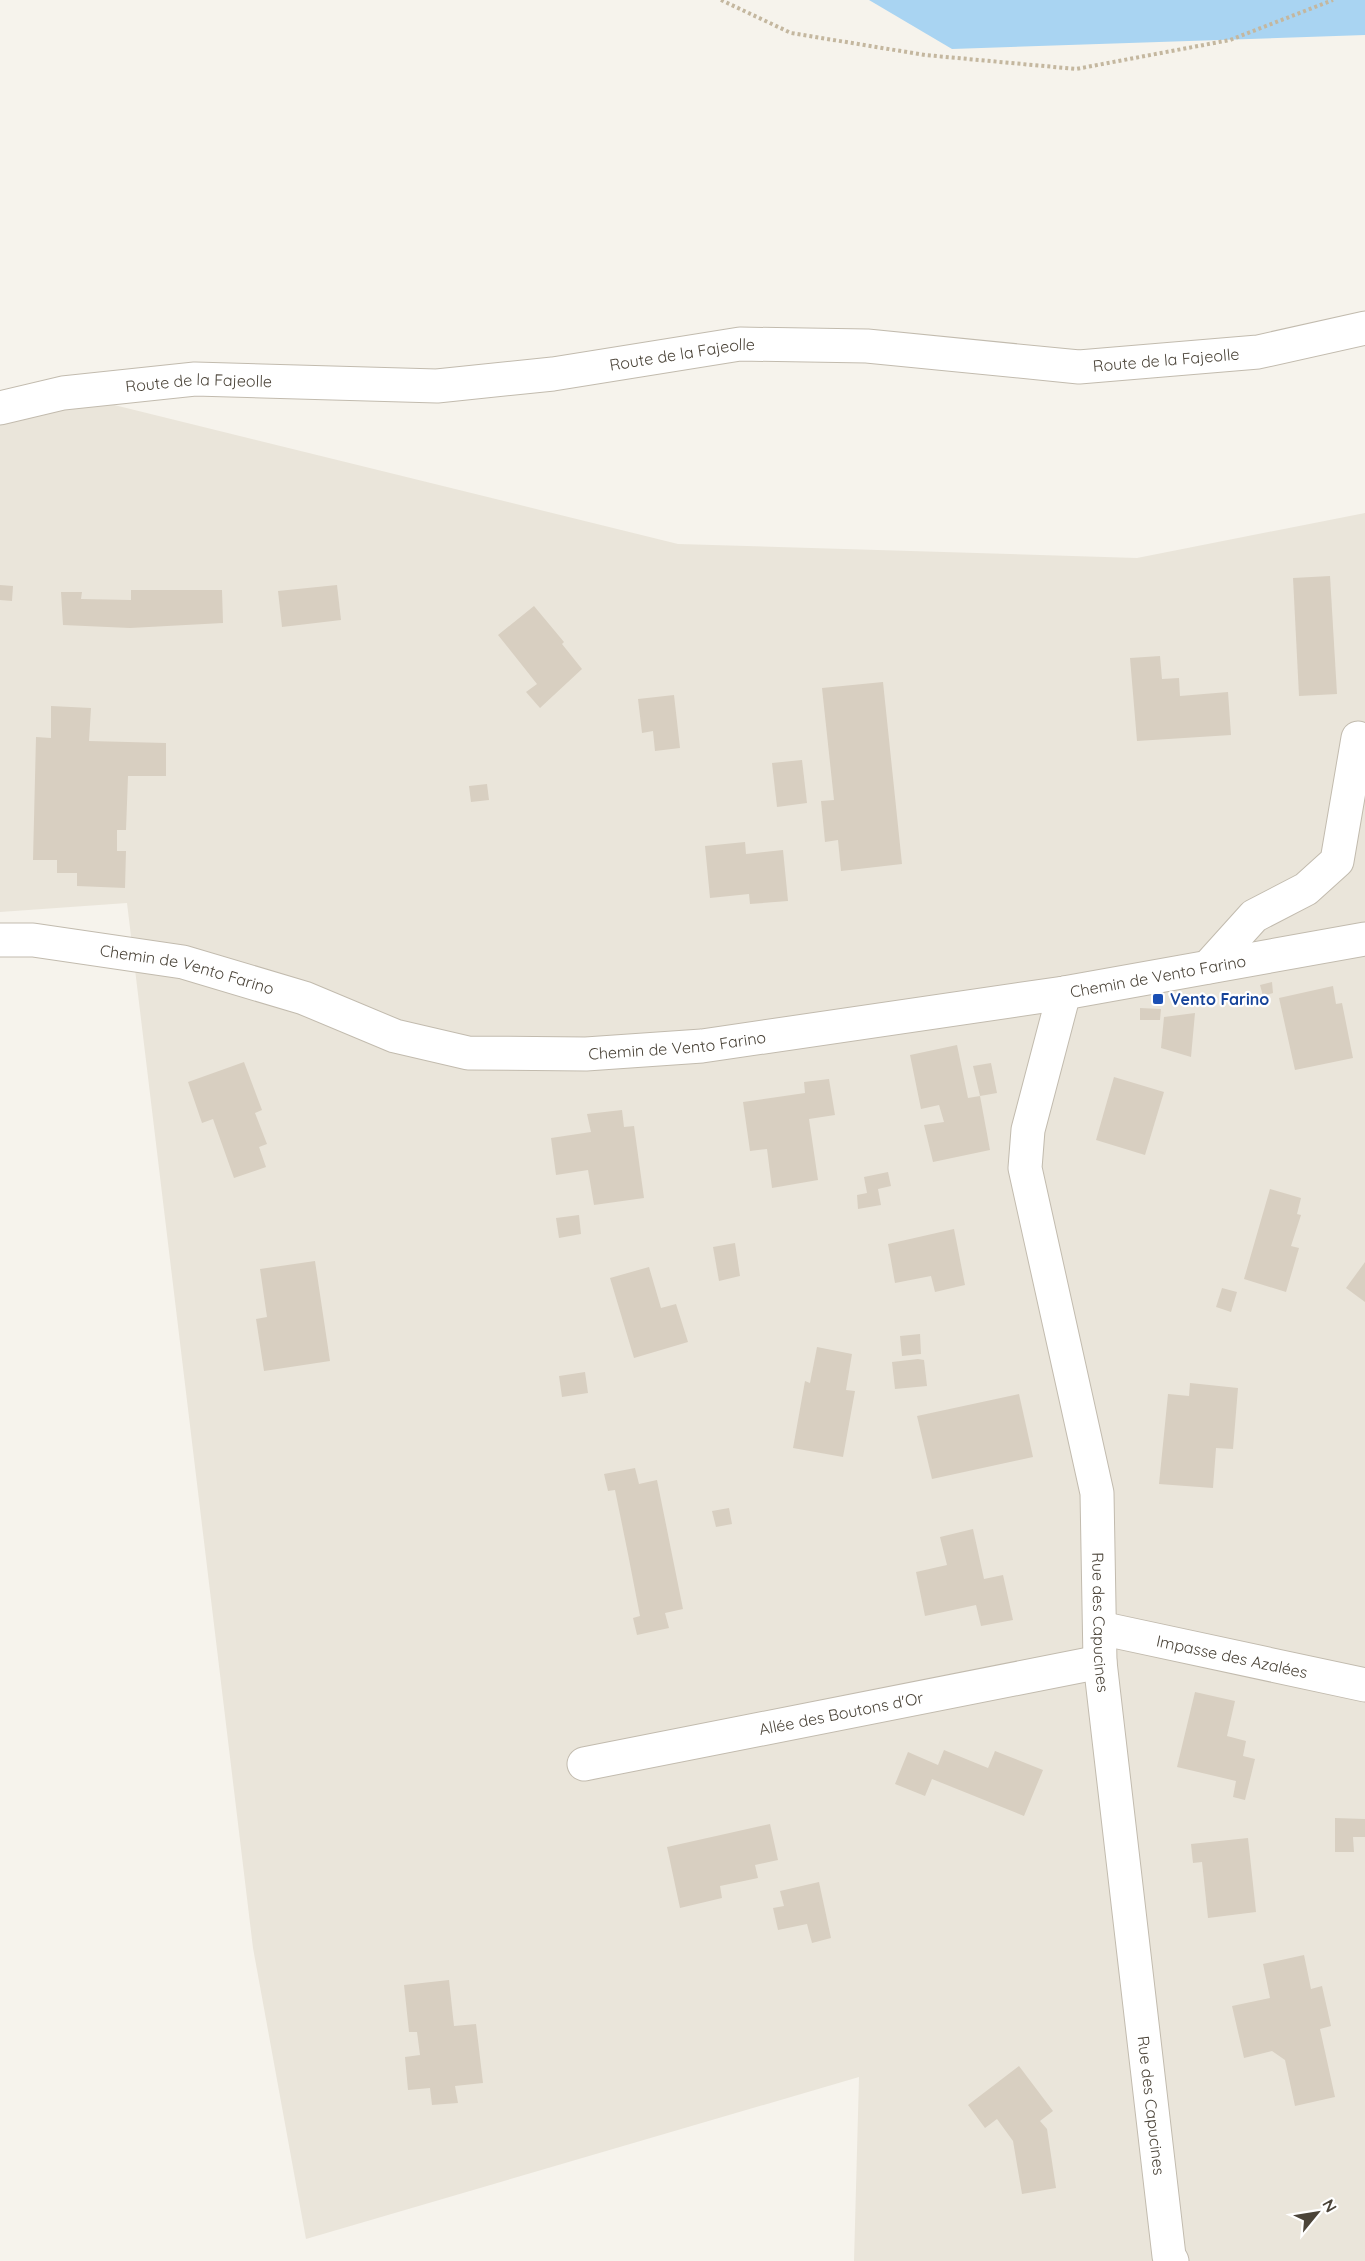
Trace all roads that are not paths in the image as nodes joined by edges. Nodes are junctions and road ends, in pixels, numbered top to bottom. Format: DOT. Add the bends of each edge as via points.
graph roads {
  1 [pos="1365,328"];
  2 [pos="0,408"];
  3 [pos="1358,738"];
  4 [pos="1365,939"];
  5 [pos="0,940"];
  6 [pos="1208,967"];
  7 [pos="1064,993"];
  8 [pos="1100,1628"];
  9 [pos="1100,1662"];
  10 [pos="1365,1685"];
  11 [pos="584,1764"];
  12 [pos="1172,2261"];
  1 -- 2 [label="street, Route de la Fajeolle" via="1258,352 1079,367 867,346 740,344 553,374 437,386 195,379 63,393"];
  3 -- 6 [label="street" via="1337,861 1306,889 1254,916"];
  4 -- 6 [label="street, Chemin de Vento Farino"];
  5 -- 7 [label="street, Chemin de Vento Farino" via="33,940 183,962 304,998 395,1036 468,1053 586,1054 702,1046"];
  6 -- 7 [label="street, Chemin de Vento Farino"];
  7 -- 8 [label="street, Rue des Capucines" via="1028,1130 1025,1168 1097,1493"];
  8 -- 9 [label="street, Rue des Capucines"];
  8 -- 10 [label="street, Impasse des Azalées"];
  9 -- 11 [label="street, Allée des Boutons d'Or"];
  9 -- 12 [label="street, Rue des Capucines"];
}
